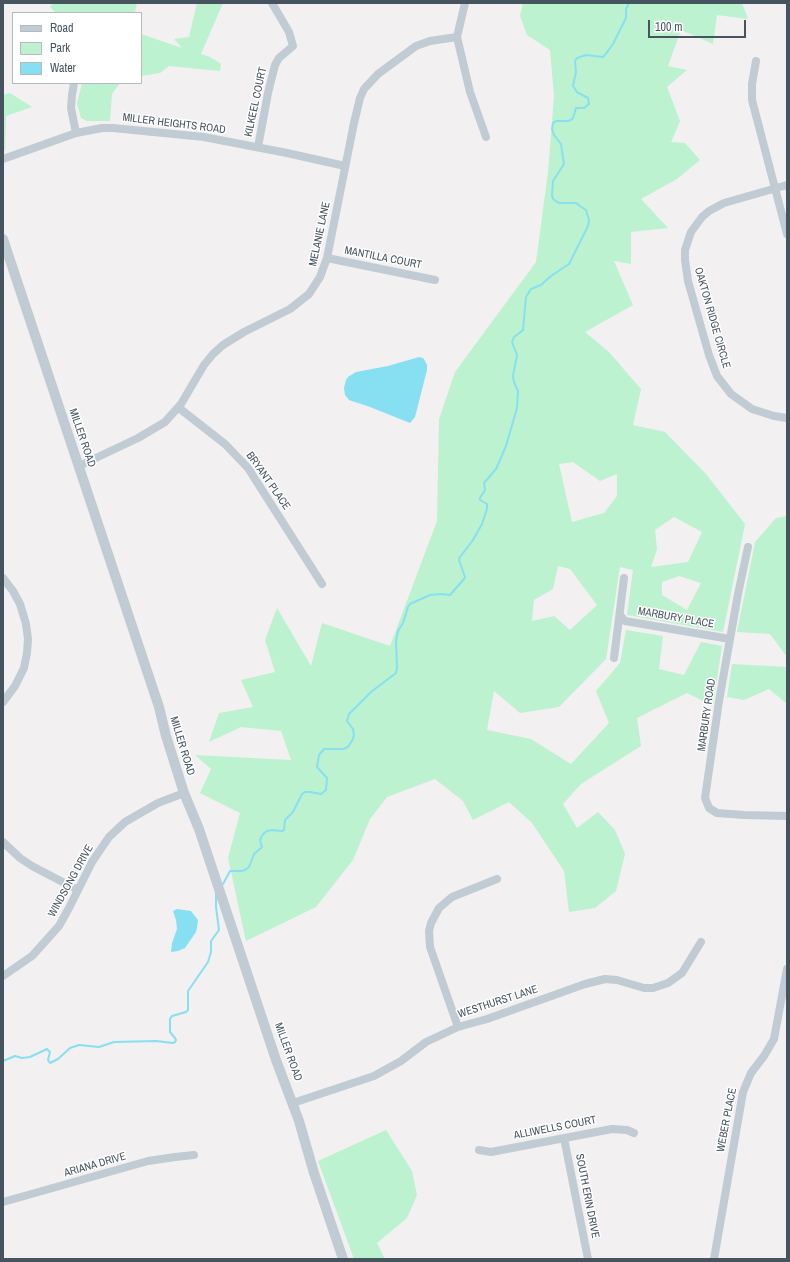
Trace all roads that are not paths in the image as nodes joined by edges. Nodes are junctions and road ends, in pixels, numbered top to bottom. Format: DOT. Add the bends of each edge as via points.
graph roads {
  1 [pos="272,3"];
  2 [pos="465,3"];
  3 [pos="457,37"];
  4 [pos="756,61"];
  5 [pos="74,84"];
  6 [pos="76,133"];
  7 [pos="486,136"];
  8 [pos="258,147"];
  9 [pos="3,159"];
  10 [pos="345,166"];
  11 [pos="787,185"];
  12 [pos="775,189"];
  13 [pos="787,234"];
  14 [pos="3,239"];
  15 [pos="327,258"];
  16 [pos="435,280"];
  17 [pos="179,408"];
  18 [pos="787,418"];
  19 [pos="79,466"];
  20 [pos="748,547"];
  21 [pos="3,578"];
  22 [pos="624,578"];
  23 [pos="322,584"];
  24 [pos="620,615"];
  25 [pos="730,639"];
  26 [pos="614,658"];
  27 [pos="3,702"];
  28 [pos="184,793"];
  29 [pos="787,816"];
  30 [pos="3,842"];
  31 [pos="496,879"];
  32 [pos="78,890"];
  33 [pos="701,942"];
  34 [pos="787,969"];
  35 [pos="3,976"];
  36 [pos="458,1027"];
  37 [pos="293,1102"];
  38 [pos="634,1134"];
  39 [pos="564,1138"];
  40 [pos="480,1150"];
  41 [pos="194,1156"];
  42 [pos="3,1202"];
  43 [pos="343,1259"];
  44 [pos="588,1259"];
  45 [pos="714,1259"];
  1 -- 8 [label="street, KILKEEL COURT" via="289,32 293,46 285,51 275,65"];
  2 -- 3 [label="street"];
  3 -- 7 [label="street" via="470,92"];
  3 -- 10 [label="street, MELANIE LANE" via="416,46 364,89"];
  4 -- 12 [label="street" via="752,100"];
  5 -- 6 [label="street" via="72,108"];
  6 -- 8 [label="street, MILLER HEIGHTS ROAD" via="102,128 125,129 204,137"];
  6 -- 9 [label="street, MILLER HEIGHTS ROAD"];
  8 -- 10 [label="street, MILLER HEIGHTS ROAD"];
  10 -- 15 [label="street, MELANIE LANE"];
  11 -- 12 [label="street, OAKTON RIDGE CIRCLE"];
  12 -- 13 [label="street"];
  12 -- 18 [label="street, OAKTON RIDGE CIRCLE" via="724,203 709,211 691,232 685,250 685,260 688,281 717,376 731,394 747,406 761,413"];
  14 -- 19 [label="street, MILLER ROAD"];
  15 -- 16 [label="street, MANTILLA COURT"];
  15 -- 17 [label="street, MELANIE LANE" via="320,278 306,298 290,310 235,337 213,354 198,373"];
  17 -- 19 [label="street, MELANIE LANE" via="156,428"];
  17 -- 23 [label="street, BRYANT PLACE" via="225,444 248,468"];
  19 -- 28 [label="street, MILLER ROAD"];
  20 -- 25 [label="street, MARBURY ROAD"];
  21 -- 27 [label="street" via="22,610 28,639 24,668"];
  22 -- 24 [label="street"];
  24 -- 25 [label="street, MARBURY PLACE" via="625,621"];
  24 -- 26 [label="street"];
  25 -- 29 [label="street, MARBURY ROAD" via="706,803 717,813"];
  28 -- 32 [label="street, WINDSONG DRIVE" via="158,803 125,822 109,837 92,862"];
  28 -- 37 [label="street, MILLER ROAD" via="199,828 276,1060"];
  30 -- 32 [label="street" via="32,866"];
  31 -- 36 [label="street" via="452,897 439,908 429,930 430,946"];
  32 -- 35 [label="street, WINDSONG DRIVE" via="62,920 46,942 32,956"];
  33 -- 36 [label="street, WESTHURST LANE" via="682,973 660,986 644,988 617,980 600,980"];
  34 -- 45 [label="street, WEBER PLACE" via="774,1039 751,1073 743,1092"];
  36 -- 37 [label="street, WESTHURST LANE" via="426,1042 401,1061 374,1076"];
  37 -- 43 [label="street, MILLER ROAD"];
  38 -- 39 [label="street, ALLIWELLS COURT" via="619,1128"];
  39 -- 40 [label="street, ALLIWELLS COURT" via="491,1152"];
  39 -- 44 [label="street, SOUTH ERIN DRIVE"];
  41 -- 42 [label="street, ARIANA DRIVE" via="148,1161"];
}
